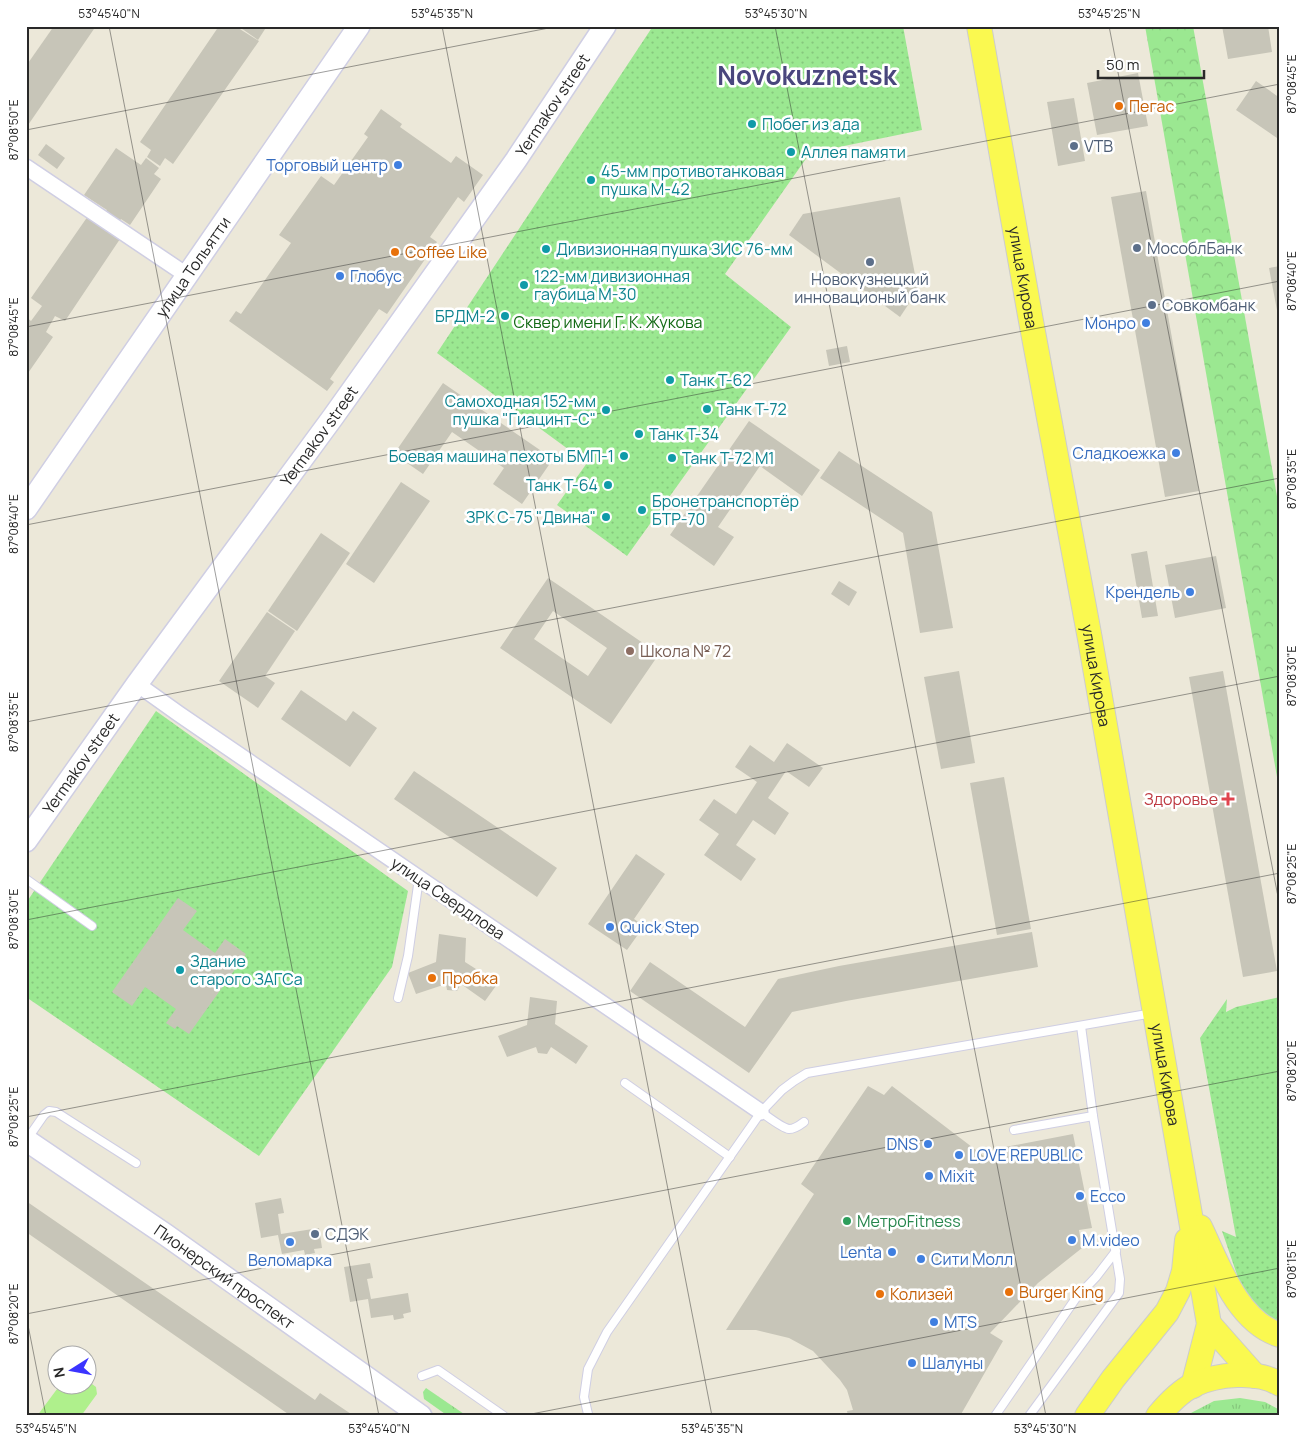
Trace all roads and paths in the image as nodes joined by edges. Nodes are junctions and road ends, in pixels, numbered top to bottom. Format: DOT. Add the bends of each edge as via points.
graph roads {
  1 [pos="359,26"];
  2 [pos="606,26"];
  3 [pos="979,26"];
  4 [pos="26,167"];
  5 [pos="188,276"];
  6 [pos="26,509"];
  7 [pos="137,684"];
  8 [pos="26,841"];
  9 [pos="419,878"];
  10 [pos="26,879"];
  11 [pos="92,926"];
  12 [pos="398,998"];
  13 [pos="1155,1012"];
  14 [pos="1081,1026"];
  15 [pos="625,1083"];
  16 [pos="761,1112"];
  17 [pos="1094,1116"];
  18 [pos="804,1122"];
  19 [pos="1014,1130"];
  20 [pos="26,1140"];
  21 [pos="730,1157"];
  22 [pos="136,1163"];
  23 [pos="1189,1203"];
  24 [pos="1116,1251"];
  25 [pos="1209,1324"];
  26 [pos="1280,1335"];
  27 [pos="422,1376"];
  28 [pos="1272,1380"];
  29 [pos="1192,1386"];
  30 [pos="421,1416"];
  31 [pos="504,1416"];
  32 [pos="587,1416"];
  33 [pos="995,1416"];
  34 [pos="1029,1416"];
  35 [pos="1087,1416"];
  36 [pos="1158,1416"];
  1 -- 5 [label="main road, улица Тольятти"];
  2 -- 7 [label="main road, Yermakov street" via="511,168"];
  3 -- 13 [label="main road, улица Кирова"];
  4 -- 5 [label="street"];
  5 -- 6 [label="main road, улица Тольятти"];
  7 -- 8 [label="main road, Yermakov street"];
  7 -- 9 [label="street, улица Свердлова"];
  9 -- 12 [label="lane" via="408,956"];
  9 -- 16 [label="street, улица Свердлова"];
  10 -- 11 [label="lane"];
  13 -- 14 [label="lane"];
  13 -- 23 [label="main road, улица Кирова"];
  14 -- 16 [label="lane" via="807,1073 782,1090"];
  14 -- 17 [label="lane"];
  15 -- 21 [label="lane"];
  16 -- 18 [label="lane" via="790,1129"];
  16 -- 21 [label="lane"];
  17 -- 19 [label="lane"];
  17 -- 24 [label="lane"];
  20 -- 22 [label="lane" via="44,1115 49,1111 56,1112"];
  20 -- 30 [label="main road, Пионерский проспект"];
  21 -- 32 [label="lane" via="607,1332 588,1369 584,1397"];
  23 -- 25 [label="main road, улица Кирова"];
  23 -- 26 [label="main road" via="1237,1300 1260,1325"];
  23 -- 35 [label="main road" via="1184,1271 1178,1291 1167,1312"];
  24 -- 33 [label="lane" via="1076,1298"];
  24 -- 34 [label="lane" via="1119,1293"];
  25 -- 28 [label="main road"];
  25 -- 29 [label="main road, улица Кирова"];
  27 -- 31 [label="lane" via="438,1370"];
  28 -- 29 [label="main road" via="1223,1376"];
  29 -- 36 [label="main road" via="1170,1401"];
}
